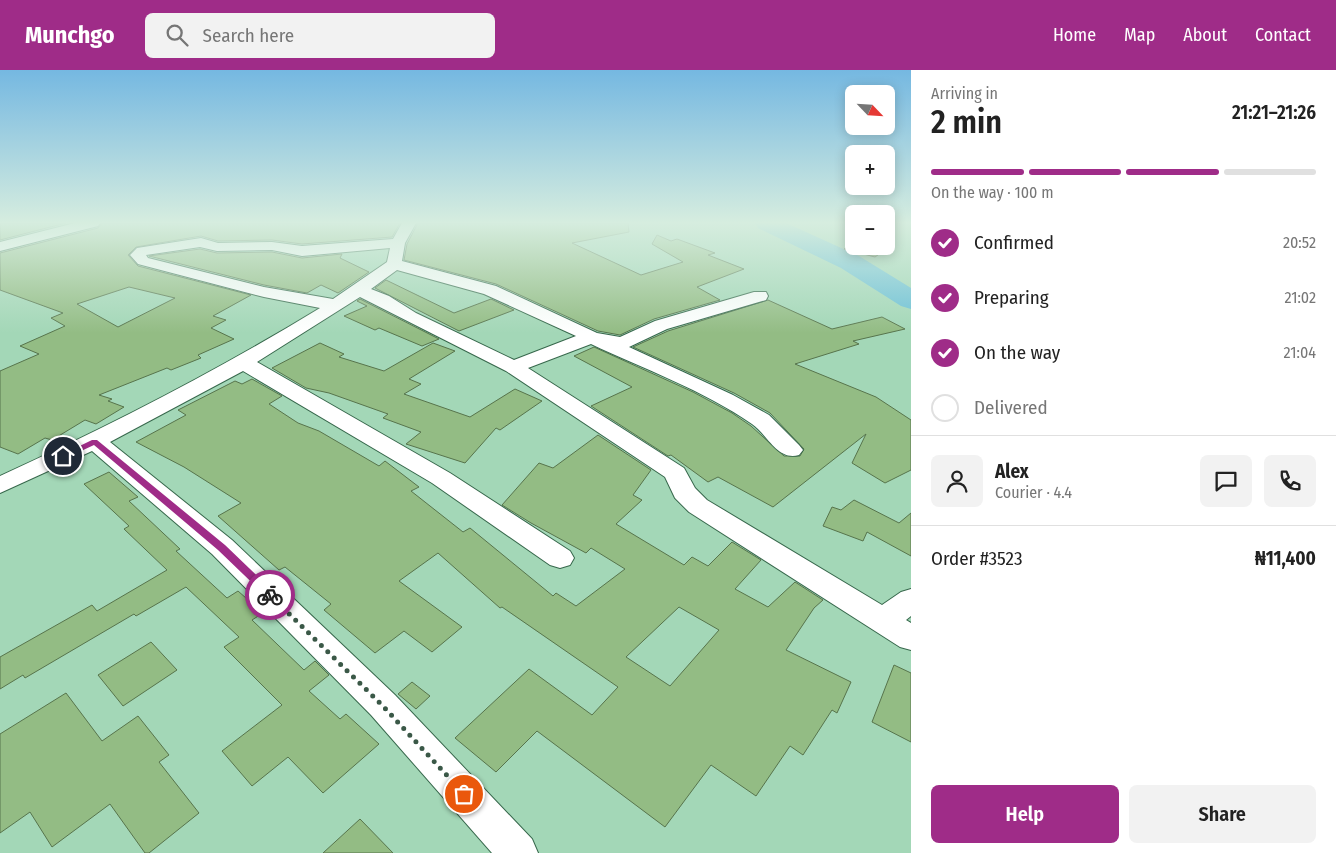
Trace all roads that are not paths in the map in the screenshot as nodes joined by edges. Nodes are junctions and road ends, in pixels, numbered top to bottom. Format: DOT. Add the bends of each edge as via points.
graph roads {
  1 [pos="142,260"];
  2 [pos="395,260"];
  3 [pos="394,264"];
  4 [pos="360,291"];
  5 [pos="760,296"];
  6 [pos="338,305"];
  7 [pos="591,337"];
  8 [pos="244,363"];
  9 [pos="513,367"];
  10 [pos="94,442"];
  11 [pos="791,450"];
  12 [pos="0,485"];
  13 [pos="560,558"];
  14 [pos="911,600"];
  15 [pos="884,620"];
  16 [pos="911,638"];
  17 [pos="518,853"];
  1 -- 6 [label="street" via="306,302"];
  2 -- 3 [label="street"];
  3 -- 4 [label="street"];
  3 -- 7 [label="street" via="490,290"];
  4 -- 6 [label="street"];
  4 -- 9 [label="street"];
  5 -- 7 [label="street" via="661,325 622,343"];
  6 -- 8 [label="street"];
  7 -- 9 [label="street"];
  7 -- 11 [label="street" via="726,399 761,420"];
  8 -- 10 [label="street"];
  8 -- 13 [label="street" via="441,478"];
  9 -- 15 [label="street" via="675,473 684,492 698,506"];
  10 -- 12 [label="street"];
  10 -- 17 [label="street" via="222,547 383,706"];
  14 -- 15 [label="street"];
  15 -- 16 [label="street"];
}
